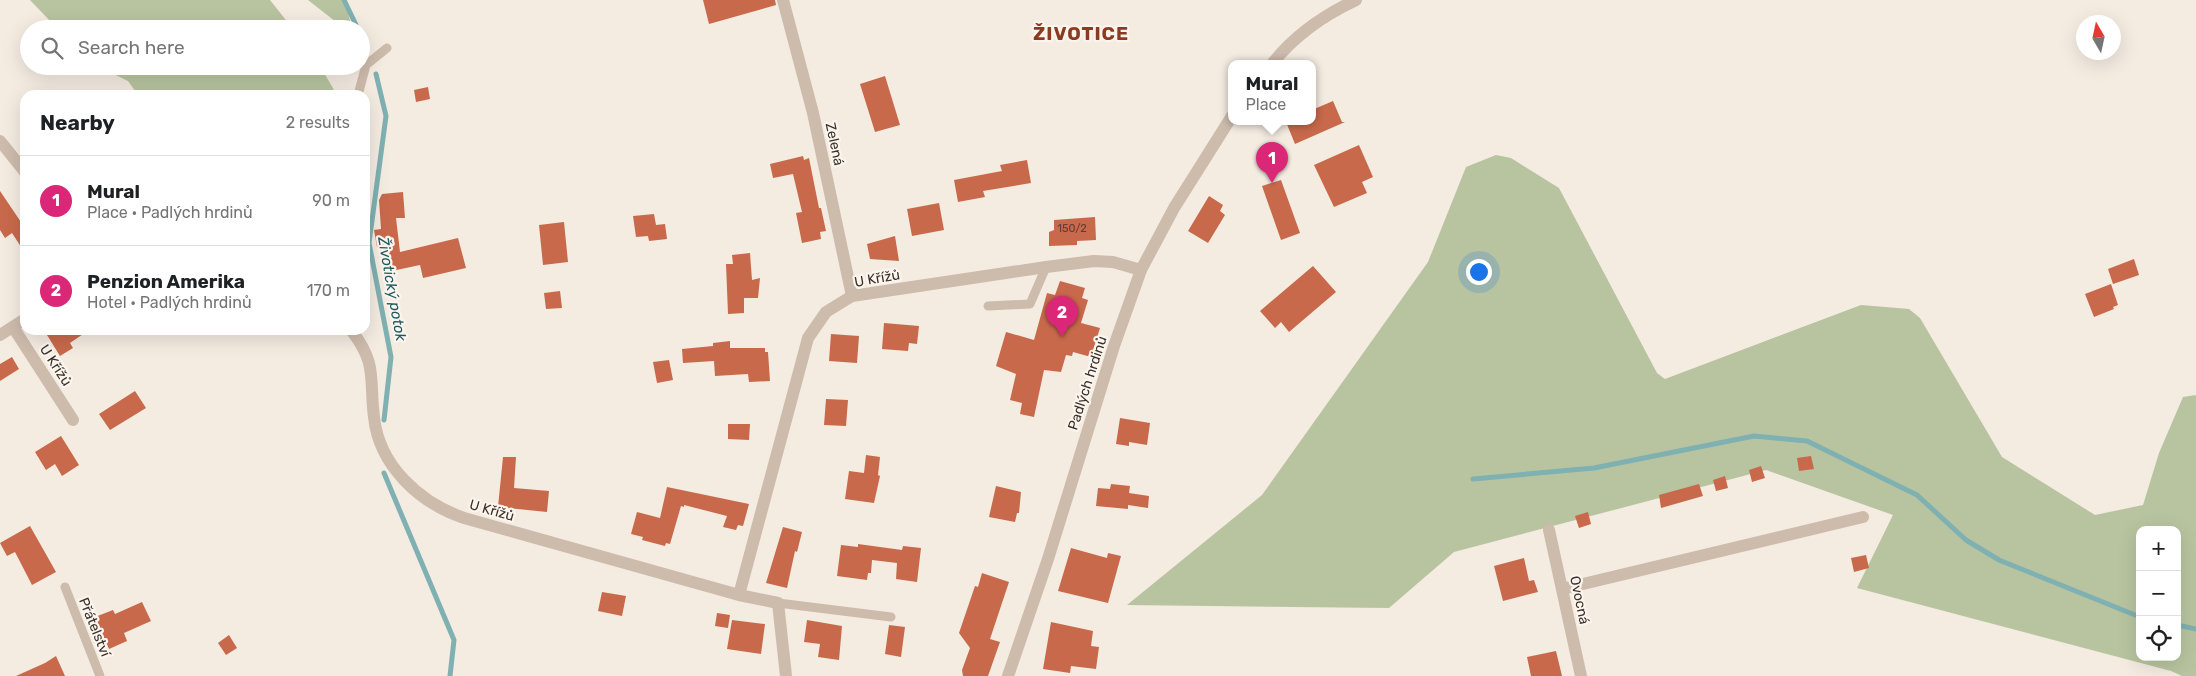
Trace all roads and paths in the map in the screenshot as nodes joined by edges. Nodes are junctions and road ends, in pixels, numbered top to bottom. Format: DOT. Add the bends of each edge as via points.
graph roads {
  1 [pos="783,0"];
  2 [pos="1356,0"];
  3 [pos="387,48"];
  4 [pos="1276,60"];
  5 [pos="370,62"];
  6 [pos="363,75"];
  7 [pos="359,90"];
  8 [pos="1228,122"];
  9 [pos="0,141"];
  10 [pos="20,166"];
  11 [pos="1046,267"];
  12 [pos="1142,270"];
  13 [pos="852,296"];
  14 [pos="988,306"];
  15 [pos="20,322"];
  16 [pos="13,327"];
  17 [pos="0,335"];
  18 [pos="355,335"];
  19 [pos="73,420"];
  20 [pos="1863,517"];
  21 [pos="1549,530"];
  22 [pos="65,587"];
  23 [pos="1562,590"];
  24 [pos="739,595"];
  25 [pos="778,603"];
  26 [pos="891,617"];
  27 [pos="100,676"];
  28 [pos="786,676"];
  29 [pos="1008,676"];
  30 [pos="1581,676"];
  1 -- 13 [label="street, Zelená" via="813,113"];
  2 -- 4 [label="street" via="1334,10"];
  3 -- 5 [label="lane"];
  6 -- 7 [label="lane"];
  8 -- 12 [label="street, Padlých hrdinů" via="1174,208"];
  9 -- 10 [label="street"];
  11 -- 12 [label="street, U Křížů" via="1094,261 1113,262"];
  11 -- 13 [label="street, U Křížů"];
  11 -- 14 [label="lane" via="1030,304"];
  12 -- 29 [label="street, Padlých hrdinů" via="1114,346"];
  13 -- 24 [label="street, U Křížů" via="826,312 808,338"];
  15 -- 16 [label="street"];
  16 -- 17 [label="street"];
  16 -- 19 [label="street, U Křížů"];
  18 -- 24 [label="street, U Křížů" via="371,366 374,417 385,453 424,499 464,518"];
  20 -- 23 [label="street"];
  21 -- 23 [label="street, Ovocná"];
  22 -- 27 [label="lane, Přátelství"];
  23 -- 30 [label="street, Ovocná"];
  24 -- 25 [label="street, U Křížů"];
  25 -- 26 [label="lane"];
  25 -- 28 [label="street"];
}
